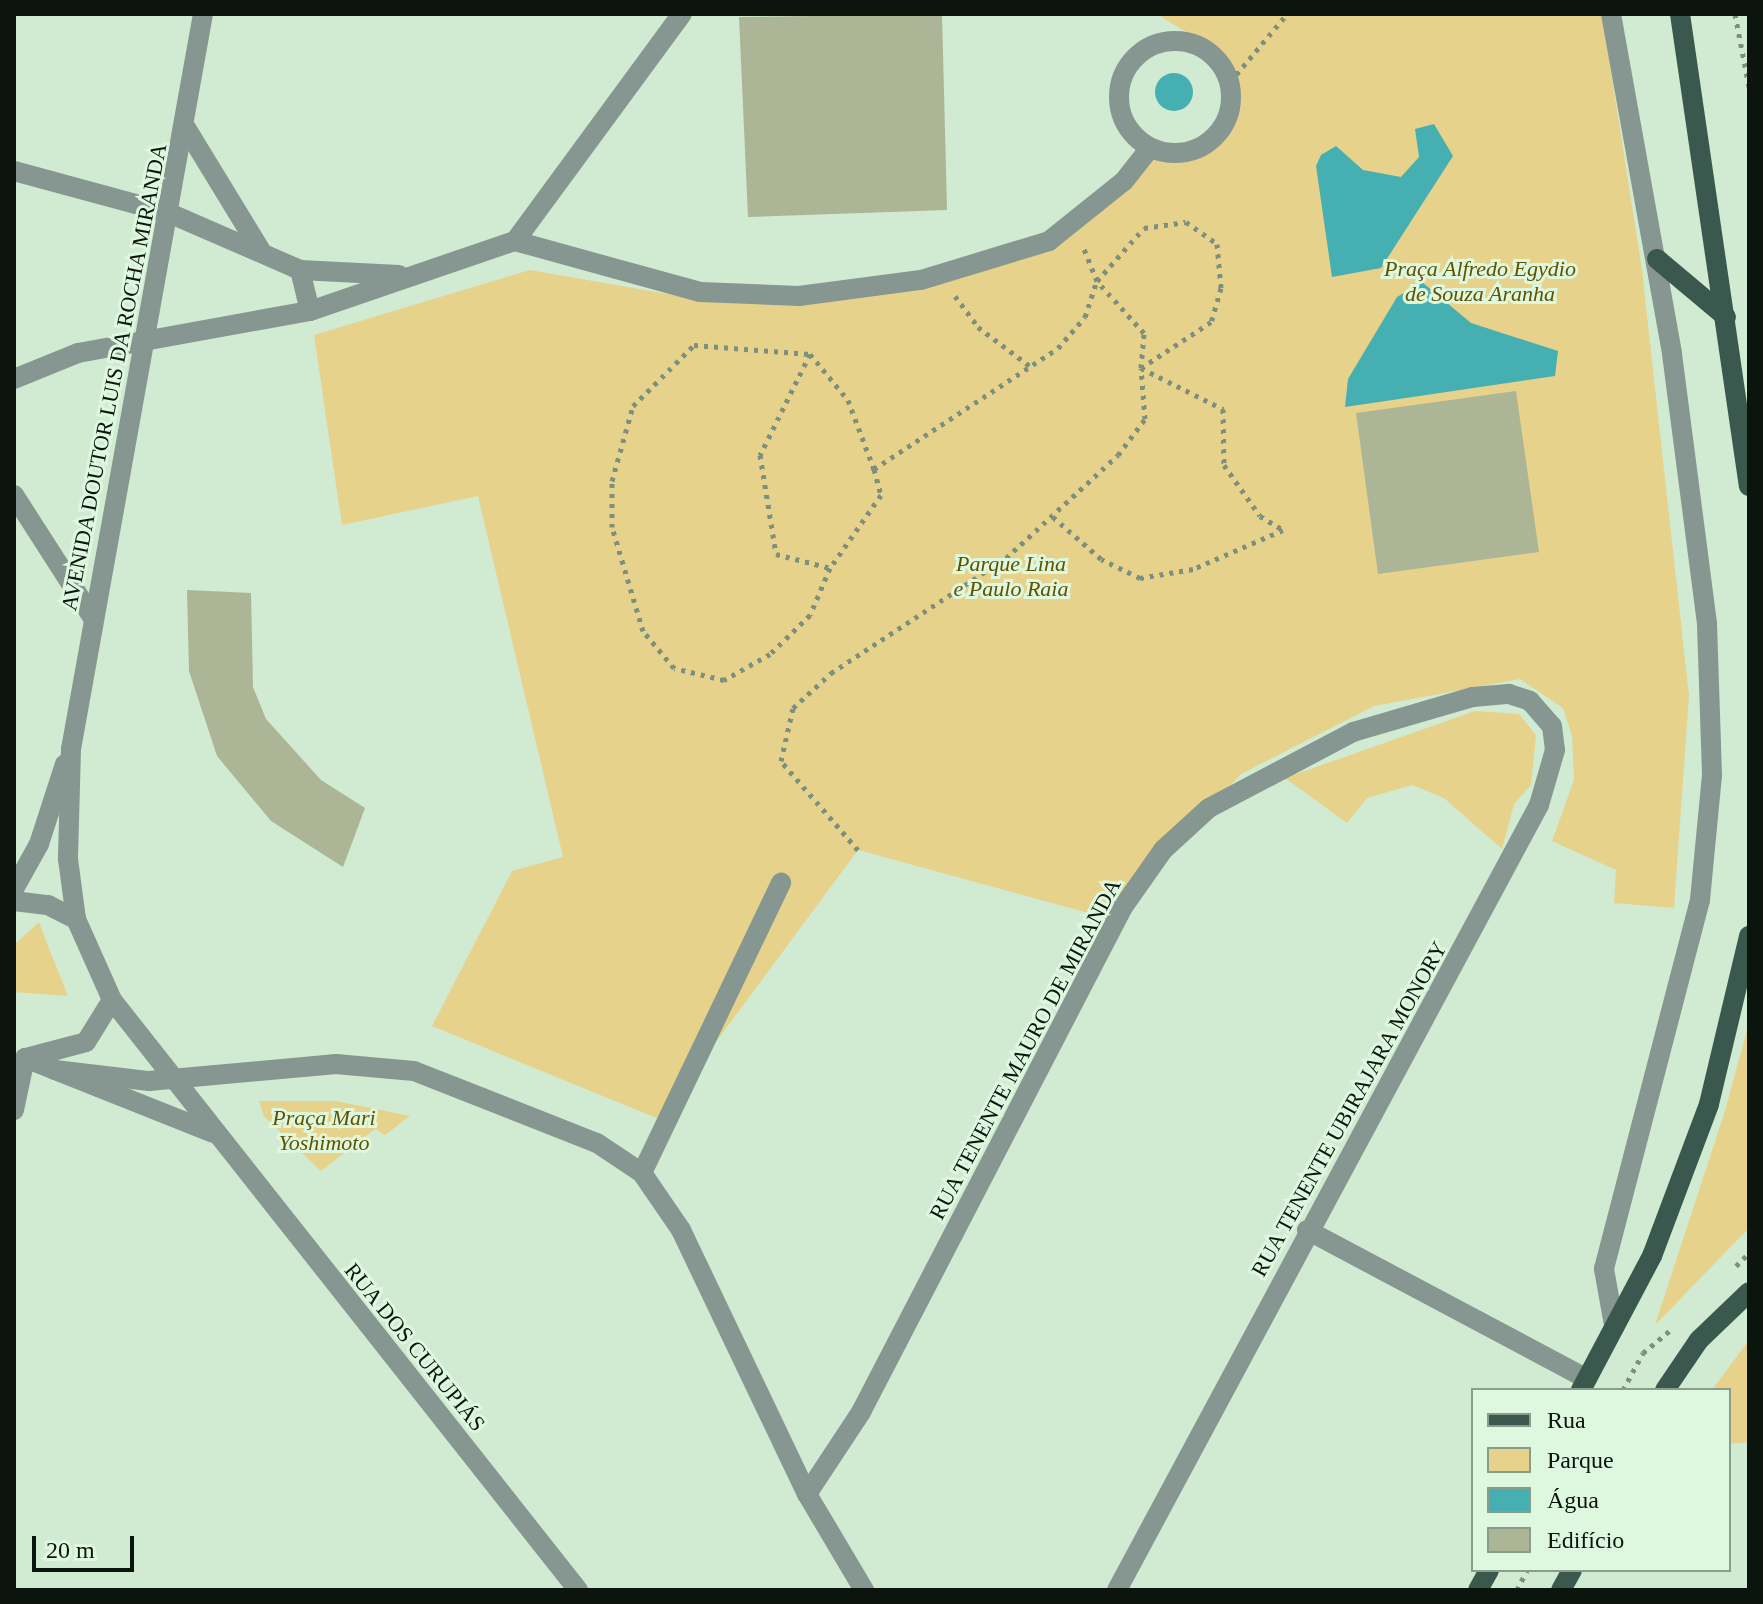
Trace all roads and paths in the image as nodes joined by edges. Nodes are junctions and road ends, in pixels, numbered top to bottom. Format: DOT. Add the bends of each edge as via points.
graph roads {
  1 [pos="203,14"];
  2 [pos="682,14"];
  3 [pos="1287,14"];
  4 [pos="1611,14"];
  5 [pos="1680,14"];
  6 [pos="1735,14"];
  7 [pos="1230,82"];
  8 [pos="1749,87"];
  9 [pos="186,128"];
  10 [pos="1150,148"];
  11 [pos="14,171"];
  12 [pos="169,213"];
  13 [pos="1078,234"];
  14 [pos="515,241"];
  15 [pos="260,249"];
  16 [pos="1657,259"];
  17 [pos="300,270"];
  18 [pos="411,276"];
  19 [pos="1097,281"];
  20 [pos="954,291"];
  21 [pos="310,311"];
  22 [pos="1726,317"];
  23 [pos="145,339"];
  24 [pos="810,354"];
  25 [pos="1030,366"];
  26 [pos="1141,368"];
  27 [pos="14,379"];
  28 [pos="874,469"];
  29 [pos="1749,486"];
  30 [pos="14,495"];
  31 [pos="1052,516"];
  32 [pos="830,568"];
  33 [pos="93,618"];
  34 [pos="1473,697"];
  35 [pos="71,749"];
  36 [pos="858,850"];
  37 [pos="781,883"];
  38 [pos="14,889"];
  39 [pos="14,901"];
  40 [pos="76,919"];
  41 [pos="1749,936"];
  42 [pos="112,1000"];
  43 [pos="18,1053"];
  44 [pos="55,1070"];
  45 [pos="175,1079"];
  46 [pos="14,1110"];
  47 [pos="213,1133"];
  48 [pos="642,1173"];
  49 [pos="1307,1230"];
  50 [pos="1749,1292"];
  51 [pos="1614,1325"];
  52 [pos="1584,1385"];
  53 [pos="1666,1388"];
  54 [pos="807,1494"];
  55 [pos="1488,1572"];
  56 [pos="1526,1572"];
  57 [pos="1571,1572"];
  58 [pos="578,1590"];
  59 [pos="864,1590"];
  60 [pos="1117,1590"];
  61 [pos="1478,1590"];
  62 [pos="1517,1590"];
  63 [pos="1561,1590"];
  1 -- 9 [label="street, AVENIDA DOUTOR LUIS DA ROCHA MIRANDA"];
  2 -- 14 [label="street"];
  3 -- 7 [label="path"];
  4 -- 16 [label="street"];
  5 -- 22 [label="main road"];
  6 -- 8 [label="path"];
  7 -- 10 [label="street" via="1232,100 1219,134 1187,152"];
  7 -- 10 [label="street" via="1214,56 1187,42 1167,41 1139,54 1118,98 1123,118"];
  9 -- 12 [label="street, AVENIDA DOUTOR LUIS DA ROCHA MIRANDA"];
  9 -- 15 [label="street"];
  10 -- 14 [label="street" via="1124,181 1049,241 868,290 700,292"];
  11 -- 12 [label="street"];
  12 -- 15 [label="street"];
  12 -- 23 [label="street, AVENIDA DOUTOR LUIS DA ROCHA MIRANDA"];
  13 -- 19 [label="path"];
  14 -- 18 [label="street"];
  15 -- 17 [label="street"];
  16 -- 22 [label="main road"];
  16 -- 51 [label="street" via="1707,624 1712,775 1700,900 1604,1269"];
  17 -- 18 [label="street"];
  17 -- 21 [label="street"];
  18 -- 21 [label="street"];
  19 -- 25 [label="path" via="1085,317"];
  19 -- 26 [label="path" via="1144,333"];
  19 -- 26 [label="path" via="1144,228 1186,222 1217,244 1221,288 1211,322"];
  20 -- 25 [label="path" via="978,327"];
  21 -- 23 [label="street"];
  22 -- 29 [label="main road"];
  23 -- 27 [label="street" via="74,354"];
  23 -- 33 [label="street, AVENIDA DOUTOR LUIS DA ROCHA MIRANDA"];
  24 -- 28 [label="path" via="848,400"];
  24 -- 32 [label="path" via="760,455 776,554"];
  24 -- 32 [label="path" via="694,345 633,406 612,481 612,527 643,631 674,668 724,680 770,654 810,615"];
  25 -- 28 [label="path"];
  26 -- 31 [label="path" via="1145,419"];
  26 -- 31 [label="path" via="1223,409 1224,465 1260,516 1283,530 1193,569 1140,578 1101,559"];
  28 -- 32 [label="path" via="881,495"];
  30 -- 33 [label="street"];
  31 -- 36 [label="path" via="1006,558 831,673 793,708 781,761"];
  33 -- 35 [label="street, AVENIDA DOUTOR LUIS DA ROCHA MIRANDA"];
  34 -- 49 [label="street, RUA TENENTE UBIRAJARA MONORY" via="1509,694 1543,711 1555,750 1539,805"];
  34 -- 54 [label="street, RUA TENENTE MAURO DE MIRANDA" via="1353,732 1272,770 1209,808 1163,850 1123,907 861,1412"];
  35 -- 38 [label="street, AVENIDA DOUTOR LUIS DA ROCHA MIRANDA" via="39,844"];
  35 -- 40 [label="street, AVENIDA DOUTOR LUIS DA ROCHA MIRANDA" via="68,859"];
  37 -- 48 [label="street"];
  39 -- 40 [label="street" via="48,905"];
  40 -- 42 [label="street, AVENIDA DOUTOR LUIS DA ROCHA MIRANDA"];
  41 -- 51 [label="main road" via="1709,1104 1652,1256"];
  42 -- 43 [label="street" via="86,1042"];
  42 -- 45 [label="street, RUA DOS CURUPIÁS"];
  43 -- 44 [label="street, RUA DOS CURUPIÁS"];
  43 -- 46 [label="street"];
  44 -- 45 [label="street"];
  44 -- 47 [label="street, RUA DOS CURUPIÁS"];
  45 -- 47 [label="street, RUA DOS CURUPIÁS"];
  45 -- 48 [label="street" via="336,1064 414,1071 483,1092 597,1143"];
  47 -- 58 [label="street, RUA DOS CURUPIÁS"];
  48 -- 54 [label="street" via="681,1230"];
  49 -- 52 [label="street"];
  49 -- 60 [label="street, RUA TENENTE UBIRAJARA MONORY"];
  50 -- 53 [label="main road" via="1699,1340"];
  51 -- 52 [label="main road"];
  54 -- 59 [label="street"];
  55 -- 61 [label="main road"];
  56 -- 62 [label="path"];
  57 -- 63 [label="main road"];
}
